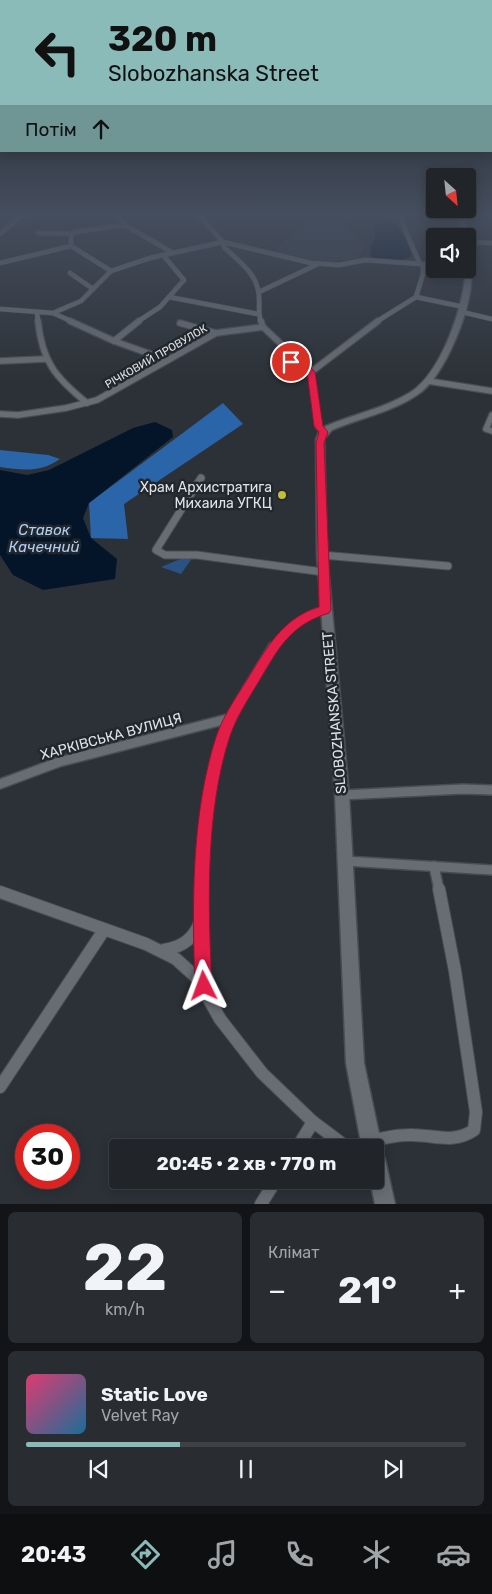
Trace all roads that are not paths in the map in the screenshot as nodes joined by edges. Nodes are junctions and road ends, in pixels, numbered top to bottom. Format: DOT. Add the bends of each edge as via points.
graph roads {
  1 [pos="108,269"];
  2 [pos="117,269"];
  3 [pos="175,269"];
  4 [pos="246,269"];
  5 [pos="308,269"];
  6 [pos="422,269"];
  7 [pos="111,271"];
  8 [pos="70,273"];
  9 [pos="468,278"];
  10 [pos="93,289"];
  11 [pos="259,292"];
  12 [pos="169,297"];
  13 [pos="416,297"];
  14 [pos="0,309"];
  15 [pos="463,310"];
  16 [pos="37,312"];
  17 [pos="53,313"];
  18 [pos="258,314"];
  19 [pos="492,319"];
  20 [pos="180,323"];
  21 [pos="263,327"];
  22 [pos="216,333"];
  23 [pos="114,341"];
  24 [pos="296,358"];
  25 [pos="46,360"];
  26 [pos="167,360"];
  27 [pos="0,361"];
  28 [pos="311,372"];
  29 [pos="282,376"];
  30 [pos="428,381"];
  31 [pos="492,391"];
  32 [pos="87,403"];
  33 [pos="0,414"];
  34 [pos="492,415"];
  35 [pos="489,430"];
  36 [pos="323,432"];
  37 [pos="201,478"];
  38 [pos="322,555"];
  39 [pos="448,566"];
  40 [pos="323,572"];
  41 [pos="325,610"];
  42 [pos="231,718"];
  43 [pos="0,784"];
  44 [pos="492,790"];
  45 [pos="342,795"];
  46 [pos="345,861"];
  47 [pos="434,866"];
  48 [pos="492,870"];
  49 [pos="0,892"];
  50 [pos="201,917"];
  51 [pos="104,930"];
  52 [pos="164,950"];
  53 [pos="204,986"];
  54 [pos="0,1087"];
  55 [pos="313,1122"];
  56 [pos="303,1139"];
  57 [pos="334,1139"];
  58 [pos="371,1139"];
  59 [pos="384,1150"];
  60 [pos="270,1189"];
  61 [pos="382,1189"];
  62 [pos="261,1204"];
  63 [pos="385,1204"];
  1 -- 7 [label="street"];
  2 -- 7 [label="street"];
  3 -- 12 [label="street" via="184,280"];
  4 -- 11 [label="street" via="254,277"];
  5 -- 11 [label="street"];
  6 -- 13 [label="street"];
  7 -- 10 [label="street"];
  8 -- 10 [label="street"];
  9 -- 15 [label="street"];
  10 -- 17 [label="street" via="81,301"];
  11 -- 18 [label="street"];
  12 -- 18 [label="street"];
  12 -- 23 [label="street"];
  13 -- 15 [label="street"];
  13 -- 28 [label="street" via="379,320"];
  14 -- 16 [label="street"];
  15 -- 19 [label="street"];
  15 -- 30 [label="street" via="458,329"];
  16 -- 17 [label="street"];
  16 -- 25 [label="street"];
  17 -- 23 [label="street"];
  18 -- 21 [label="street"];
  20 -- 22 [label="street"];
  21 -- 22 [label="street, РІЧКОВИЙ ПРОВУЛОК"];
  21 -- 24 [label="street"];
  22 -- 26 [label="street, РІЧКОВИЙ ПРОВУЛОК"];
  23 -- 26 [label="street"];
  24 -- 28 [label="street"];
  24 -- 29 [label="street" via="286,366"];
  25 -- 27 [label="street"];
  25 -- 32 [label="street" via="51,371"];
  26 -- 32 [label="street, РІЧКОВИЙ ПРОВУЛОК" via="121,388"];
  28 -- 36 [label="street" via="318,426"];
  30 -- 31 [label="street"];
  30 -- 36 [label="street" via="407,398 336,424"];
  32 -- 33 [label="street, РІЧКОВИЙ ПРОВУЛОК" via="18,415"];
  34 -- 35 [label="street"];
  36 -- 38 [label="street, SLOBOZHANSKA STREET" via="320,439"];
  37 -- 40 [label="street" via="156,550 166,555 197,555"];
  38 -- 39 [label="street"];
  38 -- 40 [label="street, SLOBOZHANSKA STREET"];
  40 -- 41 [label="street, SLOBOZHANSKA STREET"];
  41 -- 42 [label="street" via="309,614 293,624 273,647"];
  41 -- 45 [label="street, SLOBOZHANSKA STREET"];
  42 -- 43 [label="street, ХАРКІВСЬКА ВУЛИЦЯ" via="59,762"];
  42 -- 50 [label="street" via="212,770"];
  44 -- 45 [label="street"];
  45 -- 46 [label="street, SLOBOZHANSKA STREET"];
  46 -- 47 [label="street"];
  46 -- 58 [label="street, SLOBOZHANSKA STREET" via="355,1063"];
  47 -- 48 [label="street"];
  47 -- 59 [label="street" via="455,971 476,1112 474,1130 455,1141 411,1135"];
  49 -- 51 [label="street"];
  50 -- 52 [label="street" via="198,928 188,941"];
  50 -- 53 [label="street"];
  51 -- 52 [label="street"];
  51 -- 54 [label="street"];
  52 -- 53 [label="street" via="187,966"];
  53 -- 55 [label="street" via="219,1017 239,1044"];
  55 -- 56 [label="street"];
  55 -- 57 [label="street"];
  60 -- 62 [label="street"];
  61 -- 63 [label="street, SLOBOZHANSKA STREET"];
}
